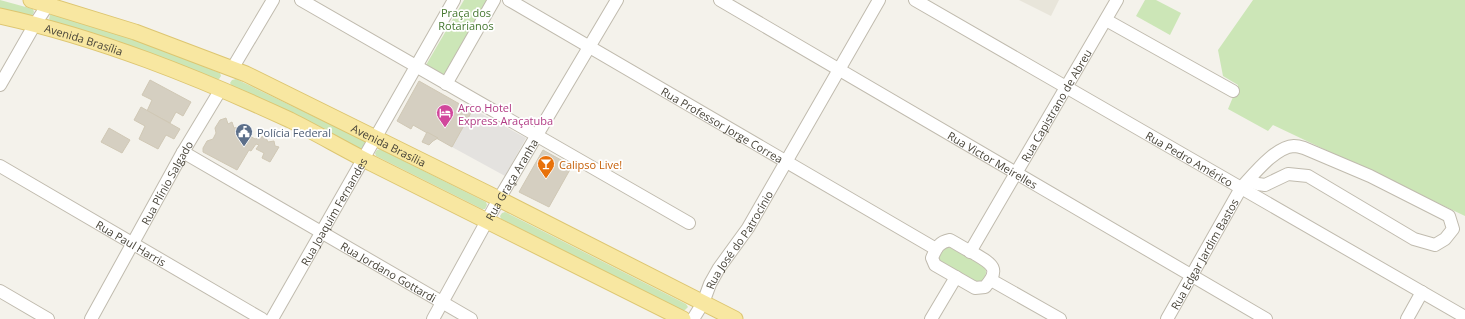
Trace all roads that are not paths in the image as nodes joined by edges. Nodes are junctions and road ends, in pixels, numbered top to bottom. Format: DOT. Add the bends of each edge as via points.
graph roads {
  1 [pos="31,0"];
  2 [pos="273,0"];
  3 [pos="301,0"];
  4 [pos="454,0"];
  5 [pos="494,0"];
  6 [pos="509,0"];
  7 [pos="617,0"];
  8 [pos="720,0"];
  9 [pos="879,0"];
  10 [pos="915,0"];
  11 [pos="1117,0"];
  12 [pos="50,2"];
  13 [pos="0,16"];
  14 [pos="1106,20"];
  15 [pos="35,24"];
  16 [pos="589,47"];
  17 [pos="416,66"];
  18 [pos="232,69"];
  19 [pos="839,69"];
  20 [pos="446,84"];
  21 [pos="0,85"];
  22 [pos="1066,87"];
  23 [pos="221,89"];
  24 [pos="1233,91"];
  25 [pos="537,136"];
  26 [pos="375,138"];
  27 [pos="183,152"];
  28 [pos="364,159"];
  29 [pos="786,161"];
  30 [pos="0,166"];
  31 [pos="1016,173"];
  32 [pos="1245,184"];
  33 [pos="500,199"];
  34 [pos="488,221"];
  35 [pos="689,224"];
  36 [pos="321,232"];
  37 [pos="133,243"];
  38 [pos="936,249"];
  39 [pos="970,252"];
  40 [pos="1192,276"];
  41 [pos="956,277"];
  42 [pos="991,280"];
  43 [pos="0,291"];
  44 [pos="1422,292"];
  45 [pos="442,303"];
  46 [pos="703,303"];
  47 [pos="1042,315"];
  48 [pos="1465,317"];
  49 [pos="48,319"];
  50 [pos="91,319"];
  51 [pos="262,319"];
  52 [pos="272,319"];
  53 [pos="433,319"];
  54 [pos="471,319"];
  55 [pos="683,319"];
  56 [pos="693,319"];
  57 [pos="735,319"];
  58 [pos="932,319"];
  59 [pos="1060,319"];
  60 [pos="1167,319"];
  61 [pos="1266,319"];
  62 [pos="1407,319"];
  1 -- 12 [label="main road, Avenida Brasília"];
  2 -- 18 [label="street"];
  3 -- 17 [label="street"];
  4 -- 17 [label="street, Rua Joaquim Fernandes"];
  5 -- 20 [label="street"];
  6 -- 16 [label="street, Rua Professor Jorge Correa"];
  7 -- 16 [label="street, Rua Graça Aranha"];
  8 -- 19 [label="street, Rua Victor Meirelles"];
  9 -- 19 [label="street"];
  10 -- 22 [label="street, Rua Pedro Américo"];
  11 -- 14 [label="street, Rua Capistrano de Abreu"];
  12 -- 15 [label="street"];
  12 -- 18 [label="main road, Avenida Brasília"];
  13 -- 15 [label="main road, Avenida Brasília"];
  14 -- 22 [label="street, Rua Capistrano de Abreu"];
  14 -- 24 [label="street"];
  15 -- 21 [label="street"];
  15 -- 23 [label="main road, Avenida Brasília" via="139,57"];
  16 -- 25 [label="street, Rua Graça Aranha"];
  16 -- 29 [label="street, Rua Professor Jorge Correa"];
  17 -- 20 [label="street"];
  17 -- 26 [label="street, Rua Joaquim Fernandes"];
  18 -- 26 [label="main road, Avenida Brasília"];
  19 -- 29 [label="street, Rua José do Patrocínio"];
  19 -- 31 [label="street, Rua Victor Meirelles"];
  20 -- 25 [label="street"];
  22 -- 31 [label="street, Rua Capistrano de Abreu"];
  22 -- 32 [label="street, Rua Pedro Américo"];
  23 -- 27 [label="street, Rua Plínio Salgado"];
  23 -- 28 [label="main road, Avenida Brasília" via="292,121"];
  25 -- 33 [label="street, Rua Graça Aranha"];
  25 -- 35 [label="street"];
  26 -- 28 [label="street, Rua Joaquim Fernandes"];
  26 -- 33 [label="main road, Avenida Brasília"];
  27 -- 36 [label="street, Rua Jordano Gottardi"];
  27 -- 37 [label="street, Rua Plínio Salgado"];
  28 -- 34 [label="main road, Avenida Brasília"];
  28 -- 36 [label="street, Rua Joaquim Fernandes"];
  29 -- 38 [label="street, Rua Professor Jorge Correa"];
  29 -- 46 [label="street, Rua José do Patrocínio" via="742,239 719,268"];
  30 -- 37 [label="street, Rua Paul Harris"];
  31 -- 39 [label="street, Rua Capistrano de Abreu"];
  31 -- 40 [label="street, Rua Victor Meirelles"];
  32 -- 32 [label="street, Rua Edgar Jardim Bastos" via="1265,185 1288,174 1308,176 1414,239 1435,245 1445,239 1453,229 1450,216 1370,176 1295,146 1274,154"];
  32 -- 40 [label="street, Rua Edgar Jardim Bastos"];
  32 -- 44 [label="street, Rua Pedro Américo"];
  33 -- 34 [label="street, Rua Graça Aranha"];
  33 -- 46 [label="main road, Avenida Brasília"];
  34 -- 45 [label="street, Rua Graça Aranha"];
  34 -- 55 [label="main road, Avenida Brasília"];
  36 -- 45 [label="street, Rua Jordano Gottardi"];
  36 -- 52 [label="street, Rua Joaquim Fernandes"];
  37 -- 50 [label="street, Rua Plínio Salgado"];
  37 -- 51 [label="street, Rua Paul Harris"];
  38 -- 39 [label="street" via="943,242 950,240"];
  38 -- 41 [label="street" via="932,258 936,265"];
  39 -- 42 [label="street" via="990,263 993,270"];
  40 -- 60 [label="street, Rua Edgar Jardim Bastos"];
  40 -- 61 [label="street, Rua Victor Meirelles"];
  41 -- 42 [label="street" via="975,288 985,287"];
  41 -- 58 [label="street"];
  42 -- 47 [label="street"];
  43 -- 49 [label="street"];
  44 -- 48 [label="street, Rua Pedro Américo"];
  44 -- 62 [label="street"];
  45 -- 53 [label="street, Rua Graça Aranha"];
  45 -- 54 [label="street, Rua Jordano Gottardi"];
  46 -- 56 [label="street, Rua José do Patrocínio"];
  46 -- 57 [label="main road, Avenida Brasília"];
  47 -- 59 [label="street"];
}
